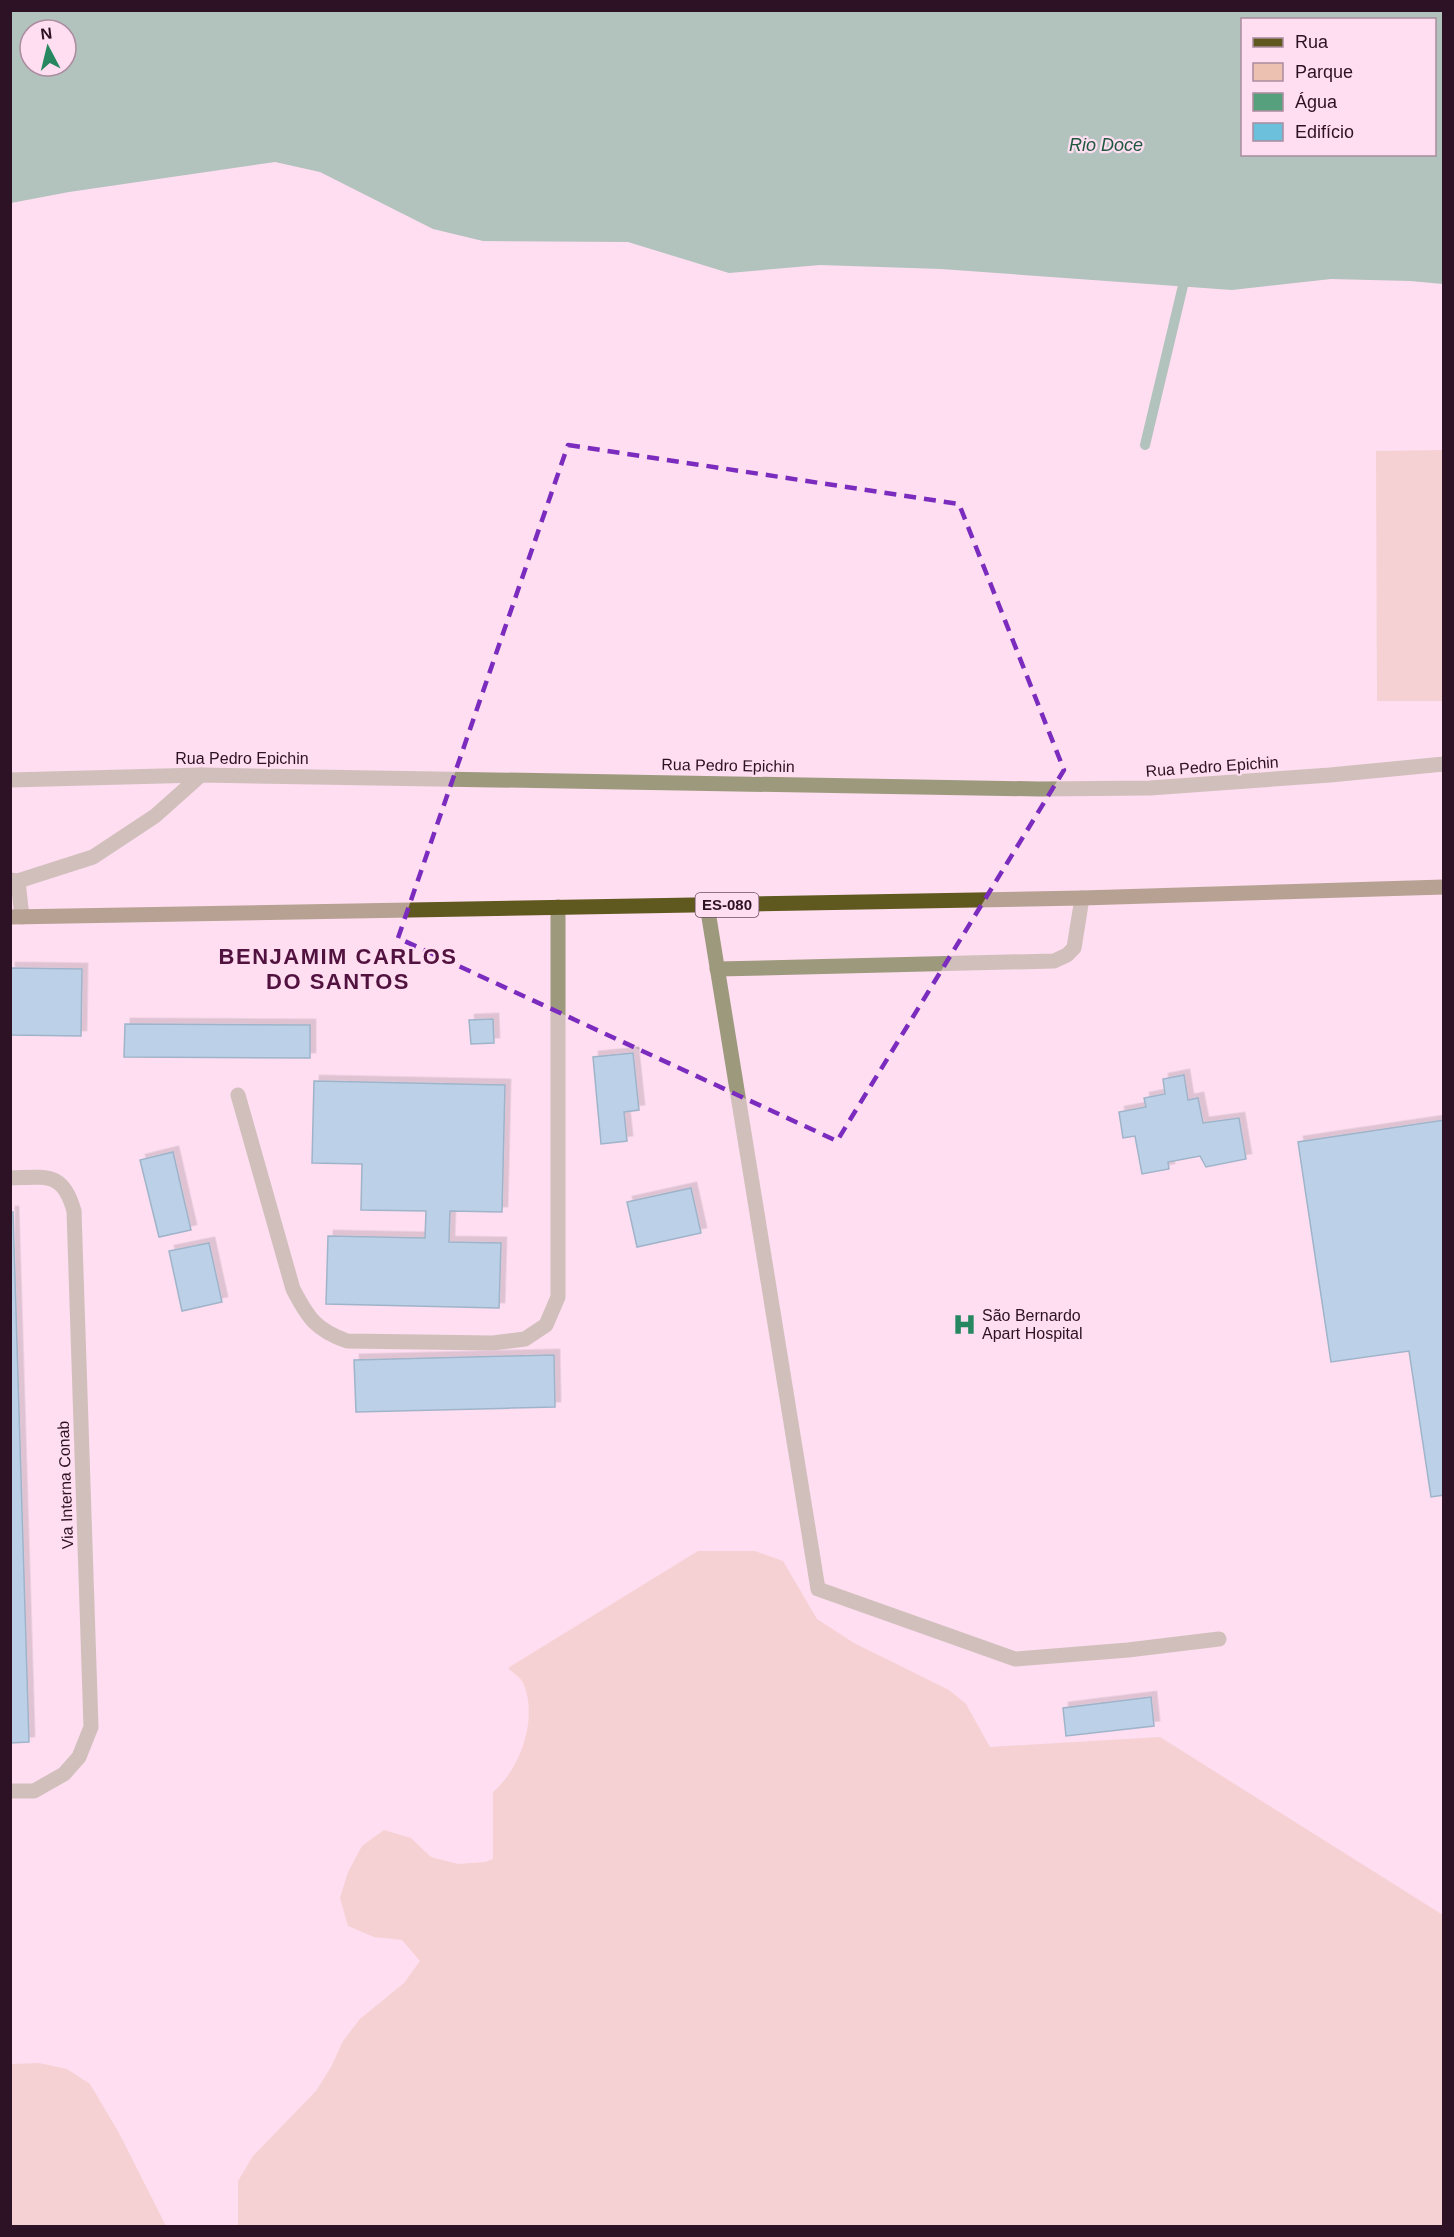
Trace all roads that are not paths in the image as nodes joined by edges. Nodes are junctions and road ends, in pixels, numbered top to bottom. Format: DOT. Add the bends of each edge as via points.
graph roads {
  1 [pos="1443,765"];
  2 [pos="201,775"];
  3 [pos="10,780"];
  4 [pos="14,880"];
  5 [pos="1443,887"];
  6 [pos="1082,898"];
  7 [pos="707,905"];
  8 [pos="558,907"];
  9 [pos="16,917"];
  10 [pos="717,969"];
  11 [pos="238,1095"];
  12 [pos="10,1178"];
  13 [pos="1219,1639"];
  14 [pos="10,1791"];
  1 -- 2 [label="street, Rua Pedro Epichin" via="1139,789"];
  2 -- 3 [label="street, Rua Pedro Epichin"];
  2 -- 4 [label="street" via="155,816 93,857"];
  4 -- 9 [label="street"];
  5 -- 6 [label="main road, ES-080"];
  6 -- 7 [label="main road, ES-080"];
  6 -- 10 [label="street" via="1074,948 1054,961"];
  7 -- 8 [label="main road, ES-080"];
  7 -- 10 [label="street"];
  8 -- 9 [label="main road, ES-080"];
  8 -- 11 [label="street" via="558,1297 546,1325 525,1339 493,1343 347,1341 326,1334 308,1317 293,1289"];
  10 -- 13 [label="street" via="818,1590 1015,1659"];
  12 -- 14 [label="street, Via Interna Conab" via="47,1177 62,1184 74,1211 91,1727 79,1757 64,1774 34,1791"];
}
